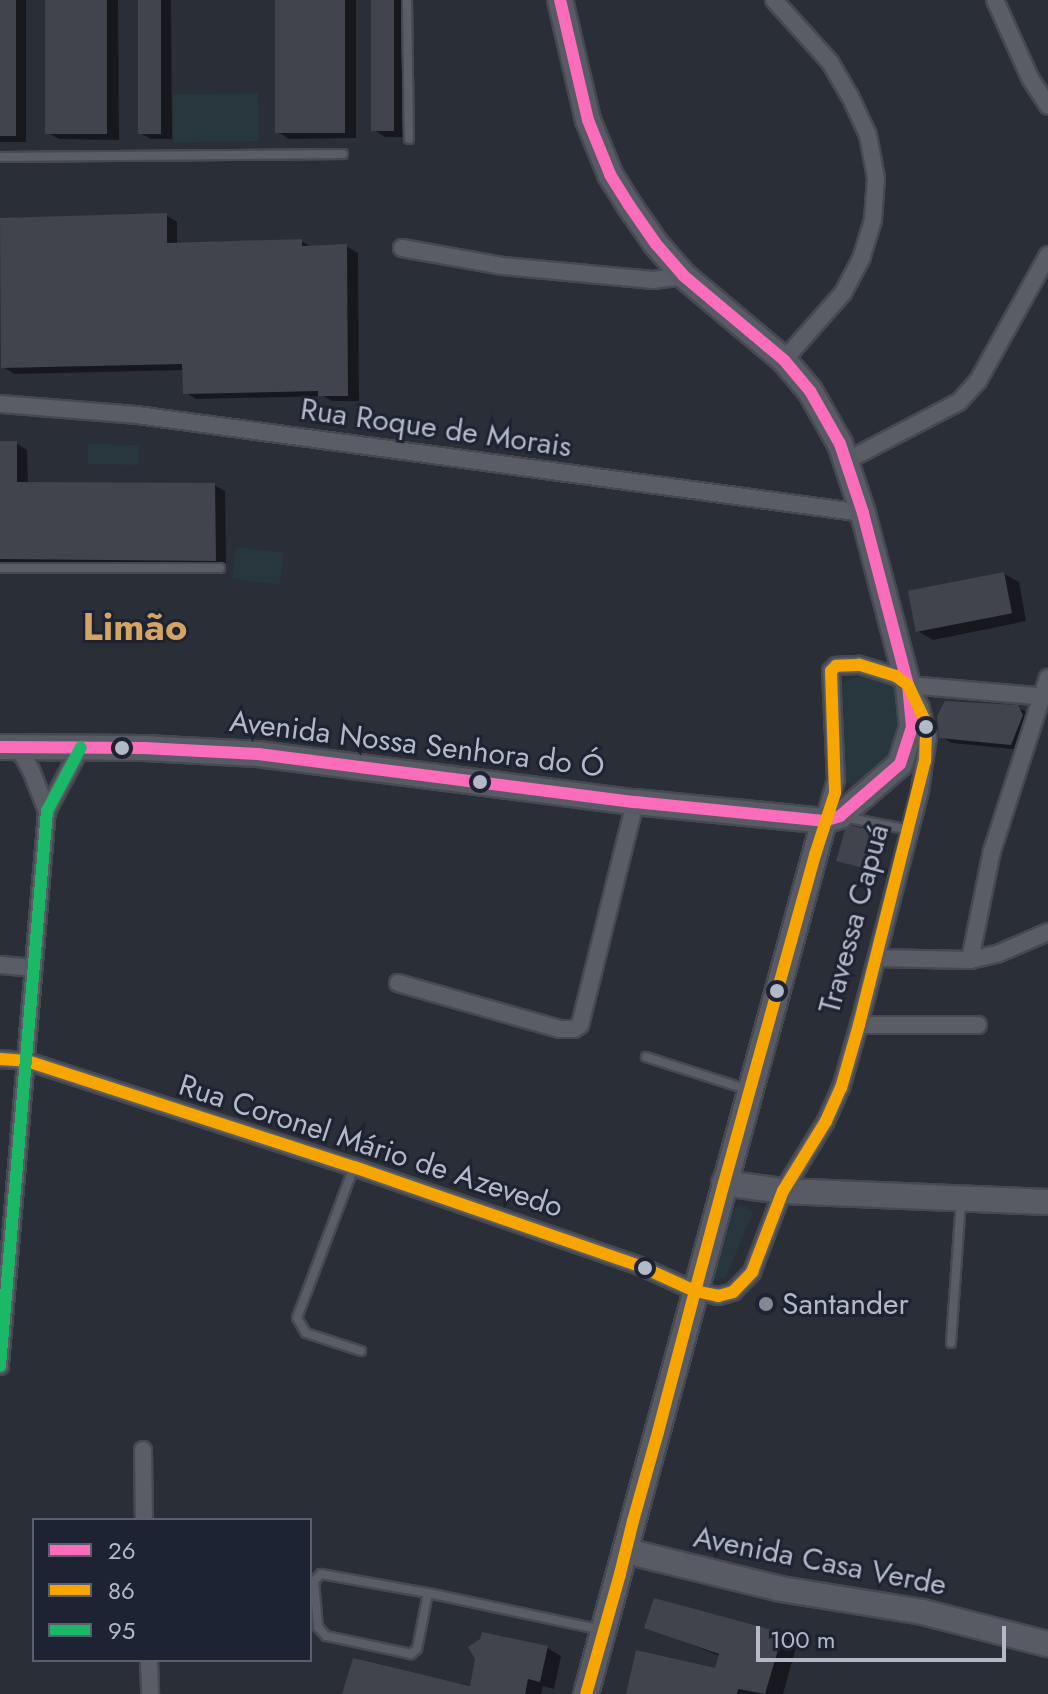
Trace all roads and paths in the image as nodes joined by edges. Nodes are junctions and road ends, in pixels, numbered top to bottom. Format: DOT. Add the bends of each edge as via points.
graph roads {
  1 [pos="407,0"];
  2 [pos="560,0"];
  3 [pos="774,0"];
  4 [pos="995,0"];
  5 [pos="1048,106"];
  6 [pos="409,139"];
  7 [pos="343,154"];
  8 [pos="0,157"];
  9 [pos="402,248"];
  10 [pos="1048,255"];
  11 [pos="684,276"];
  12 [pos="784,360"];
  13 [pos="0,404"];
  14 [pos="846,461"];
  15 [pos="863,513"];
  16 [pos="0,568"];
  17 [pos="220,568"];
  18 [pos="1048,678"];
  19 [pos="908,685"];
  20 [pos="1044,697"];
  21 [pos="9,747"];
  22 [pos="81,747"];
  23 [pos="635,802"];
  24 [pos="47,811"];
  25 [pos="832,819"];
  26 [pos="911,830"];
  27 [pos="1048,932"];
  28 [pos="877,958"];
  29 [pos="970,960"];
  30 [pos="0,965"];
  31 [pos="34,968"];
  32 [pos="398,983"];
  33 [pos="859,1025"];
  34 [pos="978,1025"];
  35 [pos="646,1057"];
  36 [pos="0,1059"];
  37 [pos="27,1061"];
  38 [pos="750,1091"];
  39 [pos="0,1152"];
  40 [pos="19,1154"];
  41 [pos="354,1167"];
  42 [pos="724,1183"];
  43 [pos="783,1191"];
  44 [pos="961,1200"];
  45 [pos="1048,1202"];
  46 [pos="6,1239"];
  47 [pos="695,1291"];
  48 [pos="951,1343"];
  49 [pos="361,1351"];
  50 [pos="0,1366"];
  51 [pos="143,1450"];
  52 [pos="144,1518"];
  53 [pos="626,1551"];
  54 [pos="428,1593"];
  55 [pos="604,1630"];
  56 [pos="1048,1644"];
  57 [pos="149,1662"];
  58 [pos="150,1694"];
  59 [pos="586,1694"];
  1 -- 6 [label="lane"];
  2 -- 11 [label="main road" via="588,120 610,174"];
  3 -- 12 [label="street" via="830,62 850,96 868,135 876,178 873,220 862,257 843,293"];
  4 -- 5 [label="street"];
  7 -- 8 [label="lane"];
  9 -- 11 [label="street" via="503,266 653,280"];
  10 -- 14 [label="street" via="978,381 959,402"];
  11 -- 12 [label="main road"];
  12 -- 14 [label="main road" via="829,422"];
  13 -- 15 [label="street, Rua Roque de Morais" via="137,415"];
  14 -- 15 [label="main road"];
  15 -- 19 [label="main road"];
  16 -- 17 [label="lane"];
  18 -- 20 [label="street"];
  19 -- 20 [label="street"];
  19 -- 25 [label="main road, Travessa Capuá" via="911,738 900,764"];
  19 -- 25 [label="street" via="883,670 833,667"];
  19 -- 26 [label="street, Travessa Capuá" via="928,737"];
  20 -- 29 [label="street" via="992,851"];
  21 -- 22 [label="main road, Avenida Nossa Senhora do Ó"];
  21 -- 24 [label="street"];
  22 -- 23 [label="main road, Avenida Nossa Senhora do Ó" via="258,754"];
  22 -- 24 [label="street"];
  23 -- 25 [label="main road, Avenida Nossa Senhora do Ó"];
  23 -- 32 [label="street" via="580,1025 560,1029"];
  24 -- 31 [label="street"];
  25 -- 26 [label="lane"];
  25 -- 38 [label="main road"];
  26 -- 28 [label="street, Travessa Capuá"];
  27 -- 29 [label="street"];
  28 -- 29 [label="street"];
  28 -- 33 [label="street, Travessa Capuá"];
  30 -- 31 [label="street"];
  31 -- 37 [label="street"];
  33 -- 34 [label="street"];
  33 -- 43 [label="street, Travessa Capuá" via="826,1121"];
  35 -- 38 [label="lane"];
  36 -- 37 [label="street, Rua Coronel Mário de Azevedo"];
  37 -- 40 [label="street"];
  37 -- 41 [label="street, Rua Coronel Mário de Azevedo"];
  38 -- 42 [label="main road"];
  39 -- 40 [label="street"];
  40 -- 46 [label="street"];
  41 -- 47 [label="street, Rua Coronel Mário de Azevedo" via="642,1267"];
  41 -- 49 [label="lane" via="297,1318 306,1333"];
  42 -- 43 [label="main road"];
  42 -- 47 [label="main road"];
  43 -- 44 [label="main road"];
  43 -- 47 [label="street, Travessa Capuá" via="765,1243 742,1286 718,1296"];
  44 -- 45 [label="main road"];
  44 -- 48 [label="lane"];
  46 -- 50 [label="street"];
  47 -- 53 [label="main road"];
  51 -- 52 [label="street"];
  53 -- 55 [label="main road"];
  53 -- 56 [label="main road, Avenida Casa Verde" via="781,1589 923,1612"];
  54 -- 54 [label="lane" via="417,1649 411,1654 326,1636 318,1627 314,1581 321,1574"];
  54 -- 55 [label="lane"];
  55 -- 59 [label="main road"];
  57 -- 58 [label="street"];
}
